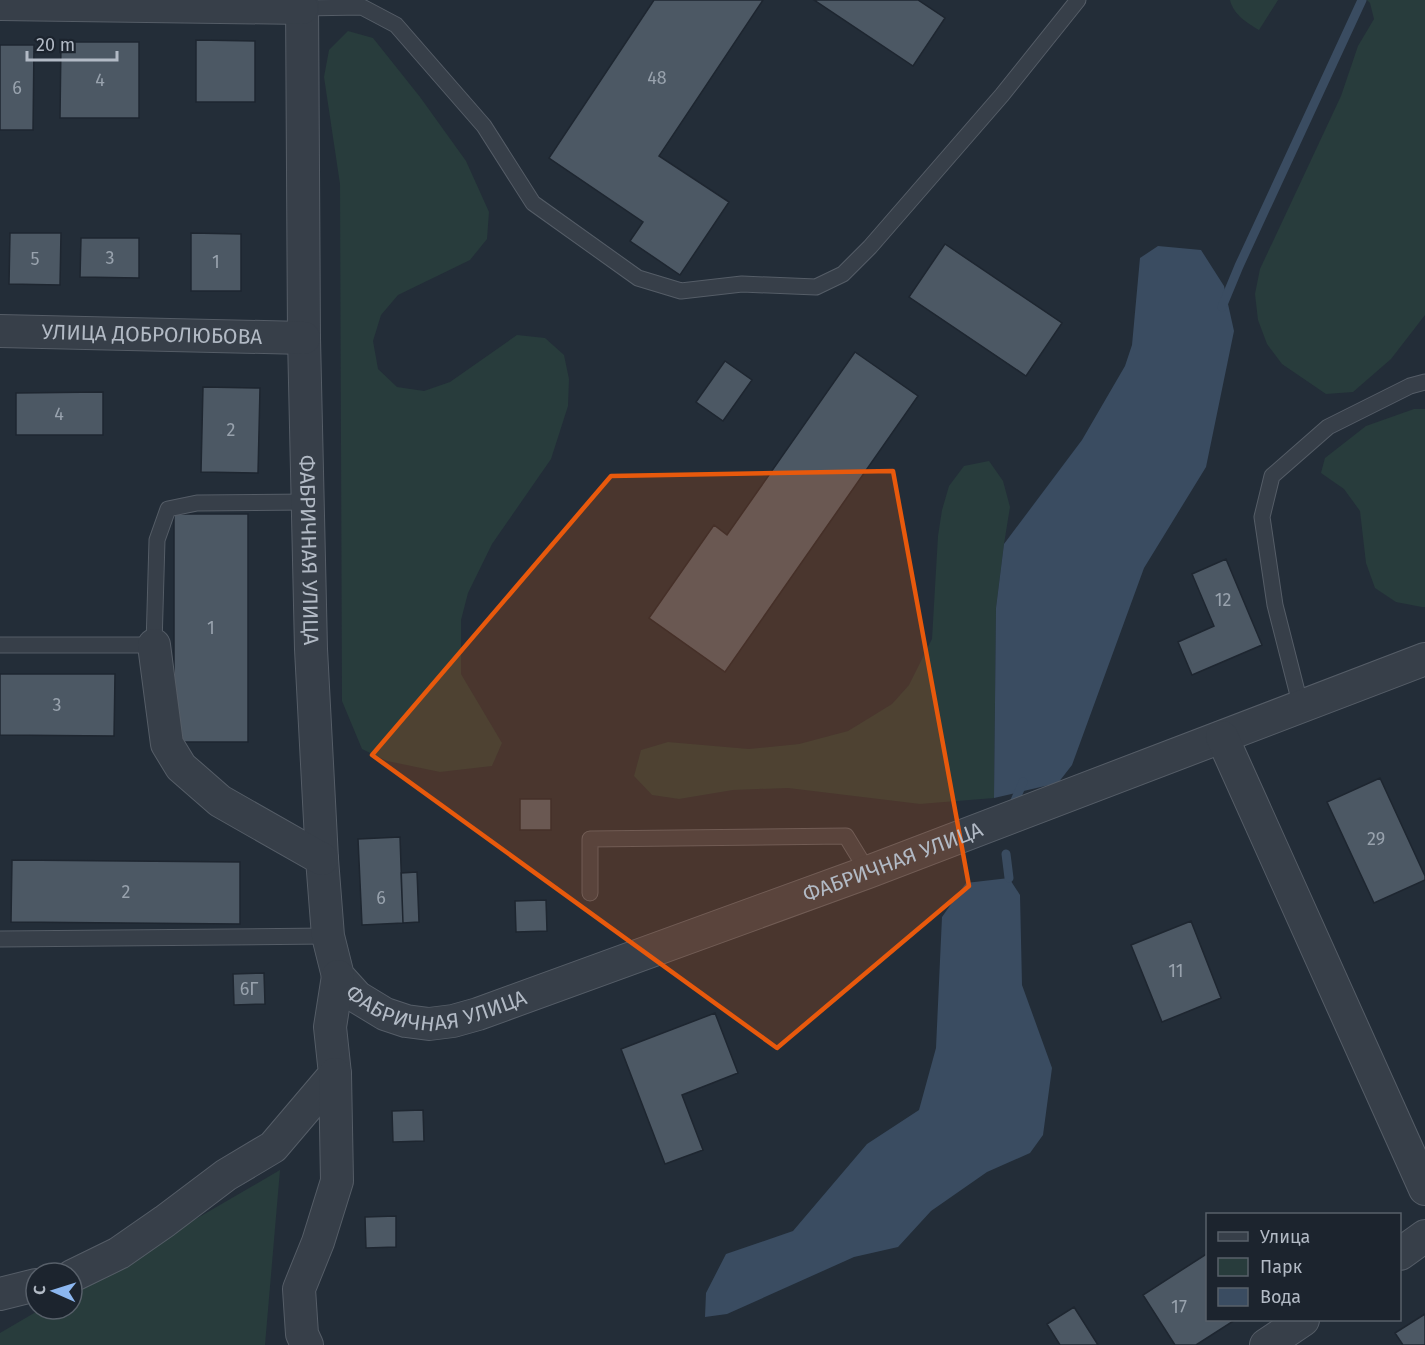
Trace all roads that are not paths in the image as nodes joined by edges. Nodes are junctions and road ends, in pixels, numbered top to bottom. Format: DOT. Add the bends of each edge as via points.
graph roads {
  1 [pos="1078,0"];
  2 [pos="0,4"];
  3 [pos="302,4"];
  4 [pos="0,331"];
  5 [pos="304,338"];
  6 [pos="1425,382"];
  7 [pos="308,502"];
  8 [pos="0,645"];
  9 [pos="154,645"];
  10 [pos="1425,659"];
  11 [pos="1301,707"];
  12 [pos="1222,738"];
  13 [pos="322,859"];
  14 [pos="868,872"];
  15 [pos="590,893"];
  16 [pos="328,936"];
  17 [pos="0,939"];
  18 [pos="338,976"];
  19 [pos="335,1074"];
  20 [pos="1425,1189"];
  21 [pos="1425,1236"];
  22 [pos="1401,1253"];
  23 [pos="84,1270"];
  24 [pos="24,1288"];
  25 [pos="0,1294"];
  26 [pos="1302,1321"];
  27 [pos="307,1345"];
  28 [pos="1266,1345"];
  1 -- 3 [label="lane" via="995,104 843,274 816,287 742,284 681,291 638,278 533,203 484,126 396,25 362,7"];
  2 -- 3 [label="street"];
  3 -- 5 [label="street, ФАБРИЧНАЯ УЛИЦА"];
  4 -- 5 [label="street, УЛИЦА ДОБРОЛЮБОВА"];
  5 -- 7 [label="street, ФАБРИЧНАЯ УЛИЦА"];
  6 -- 11 [label="lane" via="1328,427 1272,476 1262,517 1275,605"];
  7 -- 9 [label="lane" via="197,503 168,509 157,540"];
  7 -- 13 [label="street, ФАБРИЧНАЯ УЛИЦА"];
  8 -- 9 [label="lane"];
  9 -- 13 [label="street" via="167,744 181,767 220,801"];
  10 -- 11 [label="street, ФАБРИЧНАЯ УЛИЦА"];
  11 -- 12 [label="street, ФАБРИЧНАЯ УЛИЦА"];
  12 -- 14 [label="street, ФАБРИЧНАЯ УЛИЦА"];
  12 -- 20 [label="street"];
  13 -- 16 [label="street, ФАБРИЧНАЯ УЛИЦА"];
  14 -- 15 [label="lane" via="846,836 590,839"];
  14 -- 18 [label="street, ФАБРИЧНАЯ УЛИЦА" via="453,1021 429,1024 385,1014 357,997"];
  16 -- 17 [label="lane"];
  16 -- 18 [label="street, ФАБРИЧНАЯ УЛИЦА"];
  18 -- 19 [label="street" via="330,1027"];
  19 -- 23 [label="street" via="273,1147 226,1175 119,1253"];
  19 -- 27 [label="street" via="337,1181 299,1289 302,1334"];
  21 -- 22 [label="street"];
  24 -- 25 [label="street"];
  26 -- 28 [label="street"];
}
